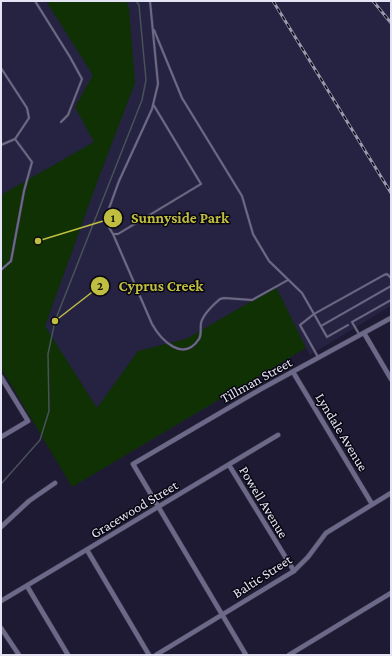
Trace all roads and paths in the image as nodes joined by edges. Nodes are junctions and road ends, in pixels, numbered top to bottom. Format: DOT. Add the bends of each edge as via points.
graph roads {
  1 [pos="35,1"];
  2 [pos="150,1"];
  3 [pos="153,28"];
  4 [pos="1,68"];
  5 [pos="153,104"];
  6 [pos="61,122"];
  7 [pos="16,139"];
  8 [pos="1,145"];
  9 [pos="113,234"];
  10 [pos="1,270"];
  11 [pos="391,278"];
  12 [pos="288,280"];
  13 [pos="391,286"];
  14 [pos="391,300"];
  15 [pos="314,314"];
  16 [pos="391,318"];
  17 [pos="348,325"];
  18 [pos="320,326"];
  19 [pos="362,335"];
  20 [pos="318,358"];
  21 [pos="293,372"];
  22 [pos="1,377"];
  23 [pos="391,379"];
  24 [pos="278,435"];
  25 [pos="1,437"];
  26 [pos="229,465"];
  27 [pos="54,483"];
  28 [pos="391,493"];
  29 [pos="372,504"];
  30 [pos="157,507"];
  31 [pos="1,527"];
  32 [pos="87,550"];
  33 [pos="294,572"];
  34 [pos="27,586"];
  35 [pos="391,593"];
  36 [pos="1,601"];
  37 [pos="222,614"];
  38 [pos="1,628"];
  39 [pos="19,655"];
  40 [pos="68,655"];
  41 [pos="149,655"];
  42 [pos="156,655"];
  43 [pos="246,655"];
  44 [pos="289,655"];
  1 -- 6 [label="lane" via="82,78 68,115"];
  2 -- 3 [label="lane"];
  3 -- 5 [label="lane" via="158,84"];
  3 -- 12 [label="lane" via="182,98 242,196 252,234 269,261"];
  4 -- 7 [label="lane" via="27,108 29,118"];
  5 -- 9 [label="lane" via="107,214 107,224"];
  5 -- 9 [label="lane" via="201,184 118,234"];
  7 -- 8 [label="lane"];
  7 -- 10 [label="lane" via="32,162 10,261"];
  9 -- 12 [label="lane" via="152,324 159,336 168,345 176,348 188,347 196,342 201,334 202,322 220,299 252,300"];
  11 -- 15 [label="lane" via="384,274"];
  12 -- 15 [label="lane" via="302,293"];
  13 -- 18 [label="lane"];
  14 -- 19 [label="lane" via="352,322"];
  15 -- 18 [label="lane"];
  15 -- 20 [label="lane" via="300,325"];
  16 -- 19 [label="street, Tillman Street"];
  17 -- 18 [label="lane" via="327,337"];
  19 -- 20 [label="street, Tillman Street"];
  19 -- 23 [label="street"];
  20 -- 21 [label="street, Tillman Street"];
  21 -- 29 [label="street, Lyndale Avenue"];
  21 -- 30 [label="street, Tillman Street" via="133,464"];
  22 -- 25 [label="street" via="28,421"];
  24 -- 26 [label="street, Gracewood Street"];
  26 -- 30 [label="street, Gracewood Street"];
  26 -- 33 [label="street, Powell Avenue"];
  27 -- 31 [label="street" via="29,501"];
  28 -- 29 [label="street, Baltic Street"];
  29 -- 33 [label="street, Baltic Street" via="326,533"];
  30 -- 32 [label="street, Gracewood Street"];
  30 -- 37 [label="street"];
  32 -- 34 [label="street, Gracewood Street"];
  32 -- 41 [label="street"];
  33 -- 37 [label="street, Baltic Street"];
  34 -- 36 [label="street, Gracewood Street"];
  34 -- 40 [label="street"];
  35 -- 44 [label="street"];
  37 -- 42 [label="street, Baltic Street"];
  37 -- 43 [label="street"];
  38 -- 39 [label="street"];
}
